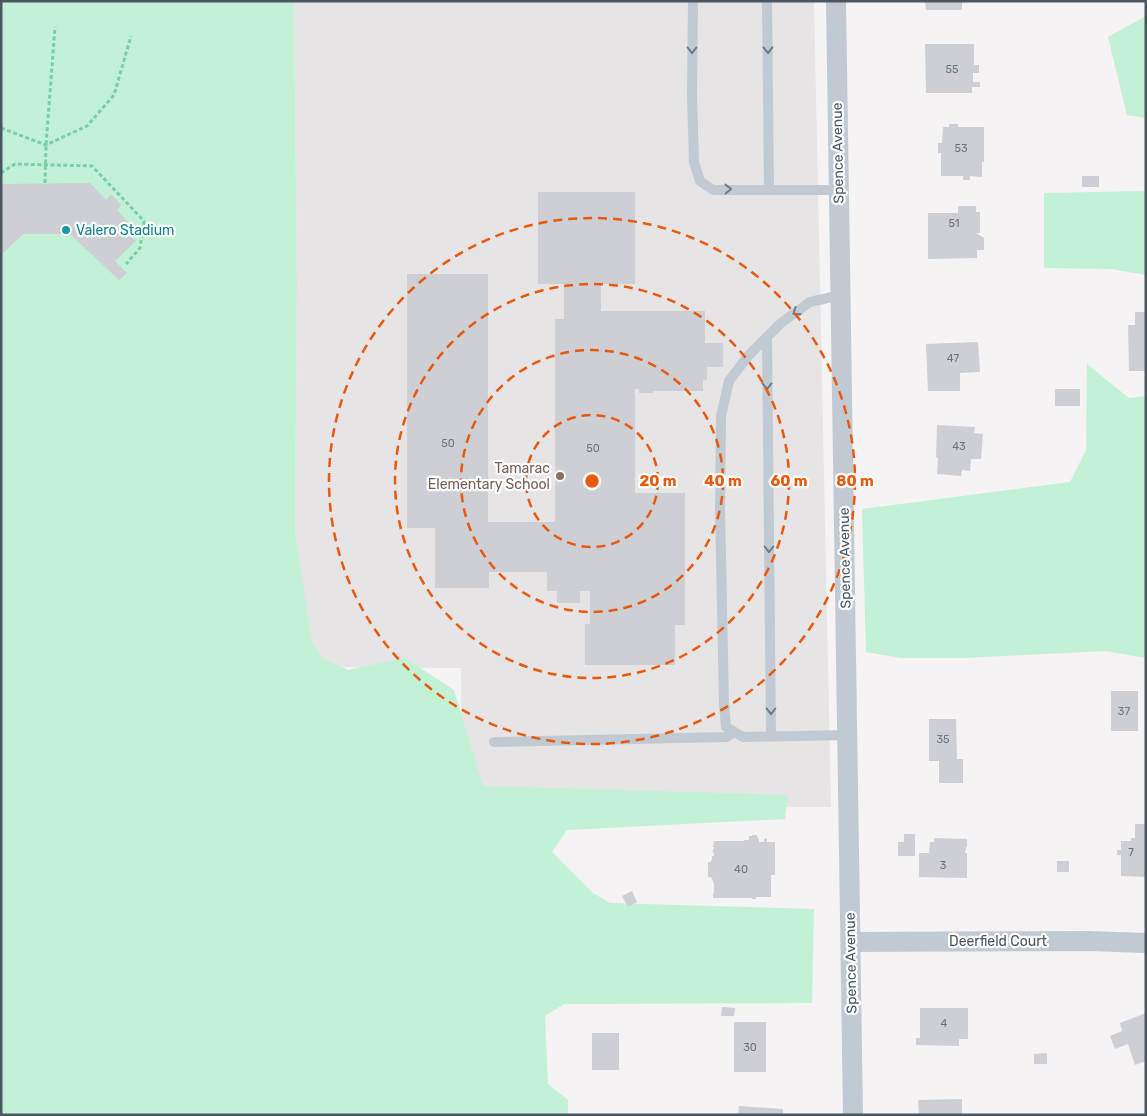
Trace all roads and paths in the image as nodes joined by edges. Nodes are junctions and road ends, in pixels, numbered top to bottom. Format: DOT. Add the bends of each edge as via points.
graph roads {
  1 [pos="693,1"];
  2 [pos="767,1"];
  3 [pos="836,1"];
  4 [pos="55,27"];
  5 [pos="131,36"];
  6 [pos="1,128"];
  7 [pos="46,145"];
  8 [pos="45,164"];
  9 [pos="1,173"];
  10 [pos="45,184"];
  11 [pos="769,190"];
  12 [pos="839,190"];
  13 [pos="126,264"];
  14 [pos="840,295"];
  15 [pos="767,337"];
  16 [pos="734,732"];
  17 [pos="848,735"];
  18 [pos="771,736"];
  19 [pos="494,742"];
  20 [pos="851,942"];
  21 [pos="1146,942"];
  22 [pos="853,1115"];
  1 -- 11 [label="lane, one-way" via="694,162 700,181 713,190"];
  2 -- 11 [label="lane, one-way"];
  3 -- 12 [label="street, Spence Avenue"];
  4 -- 7 [label="path"];
  5 -- 7 [label="path" via="114,95 87,126"];
  6 -- 7 [label="path"];
  7 -- 8 [label="path"];
  8 -- 9 [label="path" via="15,164"];
  8 -- 10 [label="path"];
  8 -- 13 [label="path" via="92,166 144,221 140,248"];
  11 -- 12 [label="lane"];
  12 -- 14 [label="street, Spence Avenue"];
  14 -- 15 [label="lane, one-way" via="810,302"];
  14 -- 17 [label="street, Spence Avenue"];
  15 -- 16 [label="lane" via="729,381 721,416 724,704 726,727"];
  15 -- 18 [label="lane, one-way"];
  16 -- 18 [label="lane" via="743,737"];
  16 -- 19 [label="lane" via="727,737"];
  17 -- 18 [label="lane"];
  17 -- 20 [label="street, Spence Avenue"];
  20 -- 21 [label="street, Deerfield Court"];
  20 -- 22 [label="street, Spence Avenue"];
}
